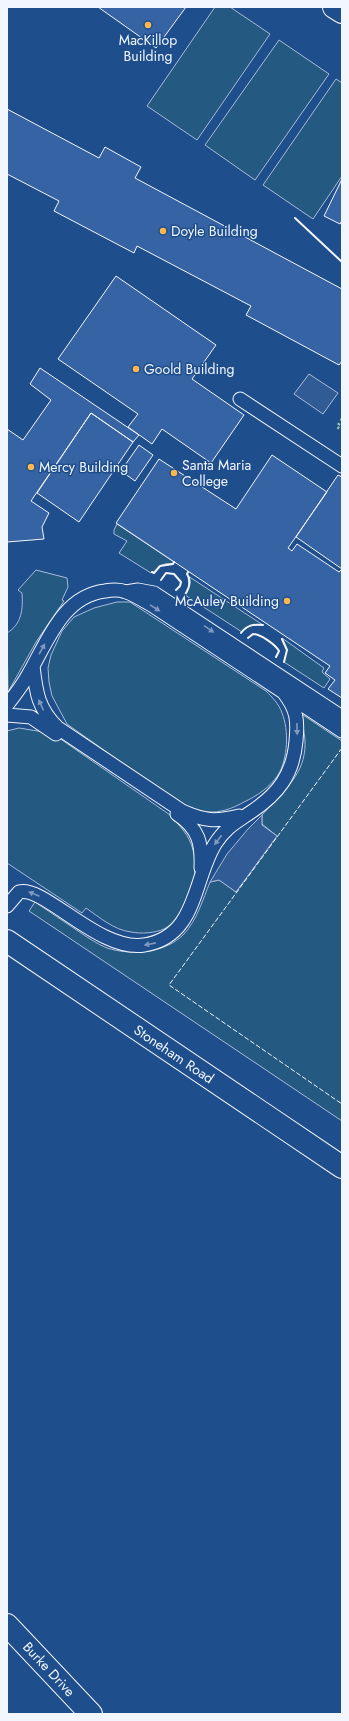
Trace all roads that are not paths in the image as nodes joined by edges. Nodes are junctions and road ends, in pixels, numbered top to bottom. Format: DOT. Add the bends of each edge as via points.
graph roads {
  1 [pos="334,7"];
  2 [pos="342,12"];
  3 [pos="240,399"];
  4 [pos="342,466"];
  5 [pos="126,592"];
  6 [pos="185,613"];
  7 [pos="190,631"];
  8 [pos="248,655"];
  9 [pos="33,666"];
  10 [pos="253,673"];
  11 [pos="284,693"];
  12 [pos="7,706"];
  13 [pos="7,715"];
  14 [pos="342,717"];
  15 [pos="342,731"];
  16 [pos="250,812"];
  17 [pos="201,879"];
  18 [pos="7,906"];
  19 [pos="7,941"];
  20 [pos="342,1167"];
  21 [pos="7,1625"];
  22 [pos="91,1714"];
  1 -- 2 [label="street"];
  3 -- 4 [label="lane"];
  5 -- 6 [label="lane" via="138,590 154,593"];
  5 -- 7 [label="lane, one-way" via="153,606"];
  9 -- 5 [label="lane, one-way" via="66,612 78,600 96,592"];
  6 -- 7 [label="lane"];
  6 -- 8 [label="lane, one-way"];
  7 -- 10 [label="lane"];
  8 -- 10 [label="lane"];
  8 -- 14 [label="lane"];
  9 -- 12 [label="lane"];
  16 -- 9 [label="lane, one-way" via="215,821 195,817 182,811 58,728 39,703"];
  10 -- 11 [label="lane"];
  11 -- 15 [label="lane"];
  11 -- 16 [label="lane, one-way" via="294,706 296,717 293,761 276,793"];
  13 -- 17 [label="lane" via="36,720 187,821 200,842"];
  16 -- 17 [label="lane, one-way" via="234,822 216,843"];
  17 -- 18 [label="lane, one-way" via="184,919 171,934 157,943 142,946 126,944 99,935 29,892 19,892"];
  19 -- 20 [label="street, Stoneham Road"];
  21 -- 22 [label="street, Burke Drive"];
}
